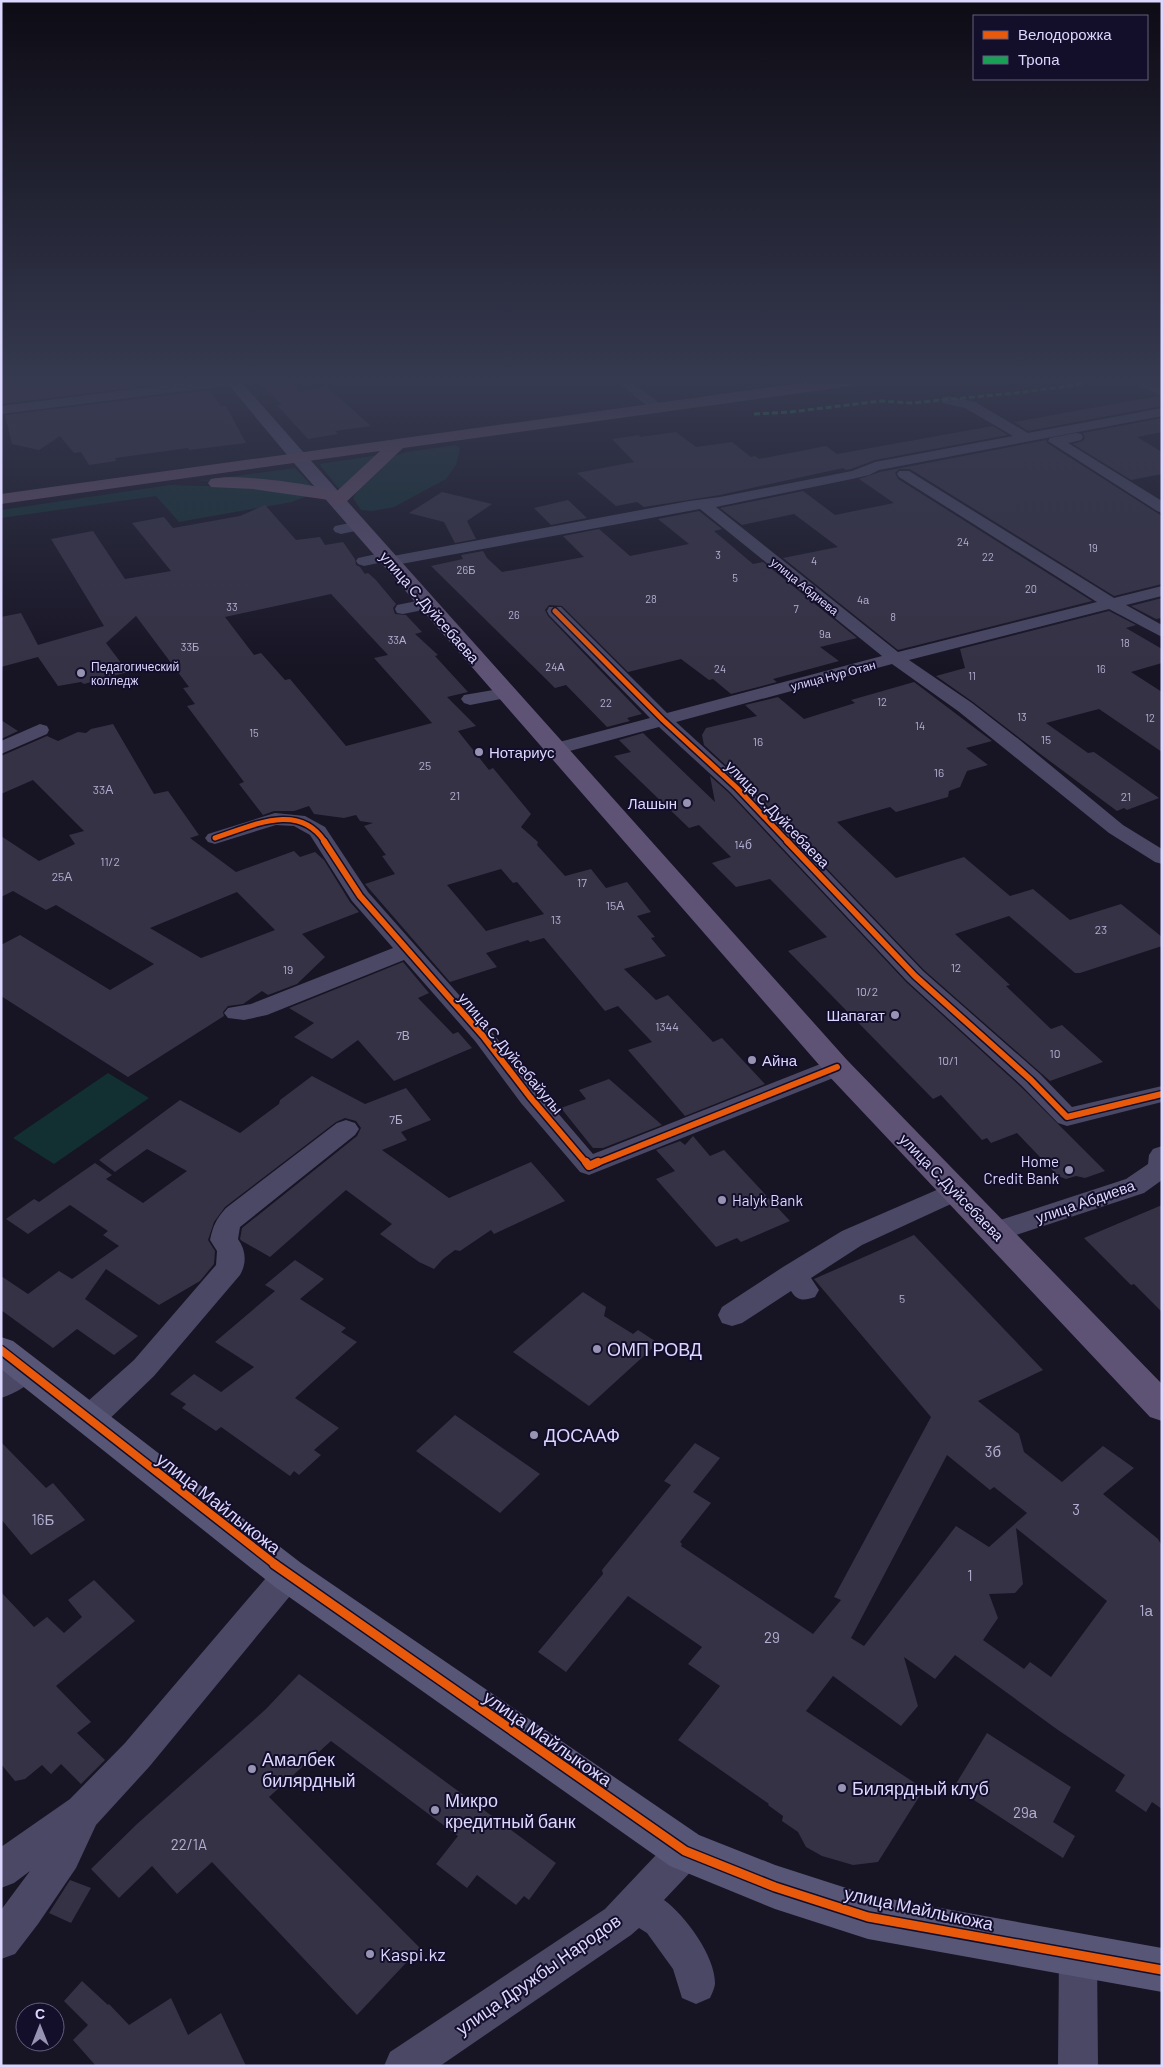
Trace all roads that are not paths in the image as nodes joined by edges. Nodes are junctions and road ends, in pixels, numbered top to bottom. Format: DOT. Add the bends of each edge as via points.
graph roads {
  1 [pos="179,474"];
  2 [pos="314,474"];
  3 [pos="362,474"];
  4 [pos="854,474"];
  5 [pos="905,474"];
  6 [pos="1108,474"];
  7 [pos="153,478"];
  8 [pos="335,498"];
  9 [pos="1,499"];
  10 [pos="704,505"];
  11 [pos="1162,508"];
  12 [pos="380,560"];
  13 [pos="1162,591"];
  14 [pos="1112,604"];
  15 [pos="555,611"];
  16 [pos="1162,632"];
  17 [pos="895,658"];
  18 [pos="505,693"];
  19 [pos="470,699"];
  20 [pos="663,720"];
  21 [pos="40,730"];
  22 [pos="1,748"];
  23 [pos="555,749"];
  24 [pos="215,838"];
  25 [pos="1162,858"];
  26 [pos="407,950"];
  27 [pos="236,1013"];
  28 [pos="837,1067"];
  29 [pos="1162,1094"];
  30 [pos="346,1129"];
  31 [pos="1162,1155"];
  32 [pos="955,1191"];
  33 [pos="995,1232"];
  34 [pos="732,1315"];
  35 [pos="9,1369"];
  36 [pos="1162,1407"];
  37 [pos="89,1419"];
  38 [pos="288,1575"];
  39 [pos="83,1812"];
  40 [pos="685,1851"];
  41 [pos="1,1870"];
  42 [pos="636,1903"];
  43 [pos="1,1940"];
  44 [pos="1078,1955"];
  45 [pos="1162,1970"];
  46 [pos="696,1984"];
  47 [pos="404,2066"];
  48 [pos="1078,2066"];
  1 -- 7 [label="highway"];
  2 -- 8 [label="main road, улица С.Дуйсебаева"];
  3 -- 8 [label="highway"];
  4 -- 10 [label="street"];
  5 -- 14 [label="street"];
  6 -- 11 [label="street"];
  7 -- 8 [label="highway" via="253,484"];
  7 -- 9 [label="highway"];
  8 -- 12 [label="main road, улица С.Дуйсебаева" via="350,527"];
  10 -- 12 [label="street"];
  10 -- 17 [label="street, улица Абдиева"];
  12 -- 18 [label="main road, улица С.Дуйсебаева" via="415,607"];
  13 -- 14 [label="street, улица Нур Отан"];
  14 -- 16 [label="street"];
  14 -- 17 [label="street, улица Нур Отан"];
  15 -- 20 [label="street, улица С.Дуйсебаева"];
  17 -- 20 [label="street, улица Нур Отан"];
  17 -- 25 [label="street, улица Абдиева" via="965,707 1116,829"];
  18 -- 19 [label="street"];
  18 -- 23 [label="main road, улица С.Дуйсебаева"];
  20 -- 23 [label="street, улица Нур Отан"];
  20 -- 29 [label="street, улица С.Дуйсебаева" via="737,788 915,976 1031,1080 1067,1117"];
  21 -- 22 [label="street"];
  23 -- 28 [label="main road, улица С.Дуйсебаева"];
  24 -- 26 [label="street, улица С.Дуйсебайулы" via="275,819 298,820 318,831 360,896"];
  26 -- 27 [label="street" via="265,1009 248,1014"];
  26 -- 28 [label="street, улица С.Дуйсебайулы" via="590,1166"];
  28 -- 32 [label="main road, улица С.Дуйсебаева"];
  30 -- 37 [label="street" via="227,1224 224,1240 231,1250 230,1268 144,1368"];
  31 -- 33 [label="street, улица Абдиева" via="1160,1168 1135,1186"];
  32 -- 33 [label="main road, улица С.Дуйсебаева"];
  32 -- 34 [label="street" via="852,1238 799,1282"];
  33 -- 36 [label="main road, улица С.Дуйсебаева"];
  35 -- 37 [label="street, улица Майлыкожа"];
  37 -- 38 [label="street, улица Майлыкожа"];
  38 -- 39 [label="street" via="137,1755"];
  38 -- 40 [label="street, улица Майлыкожа"];
  39 -- 41 [label="street"];
  39 -- 43 [label="street" via="62,1854 26,1911"];
  40 -- 42 [label="street, улица Дружбы Народов"];
  40 -- 44 [label="street, улица Майлыкожа" via="776,1887 868,1917"];
  42 -- 46 [label="street" via="660,1920 690,1960"];
  42 -- 47 [label="street, улица Дружбы Народов" via="618,1922"];
  44 -- 45 [label="street, улица Майлыкожа"];
  44 -- 48 [label="street"];
}
